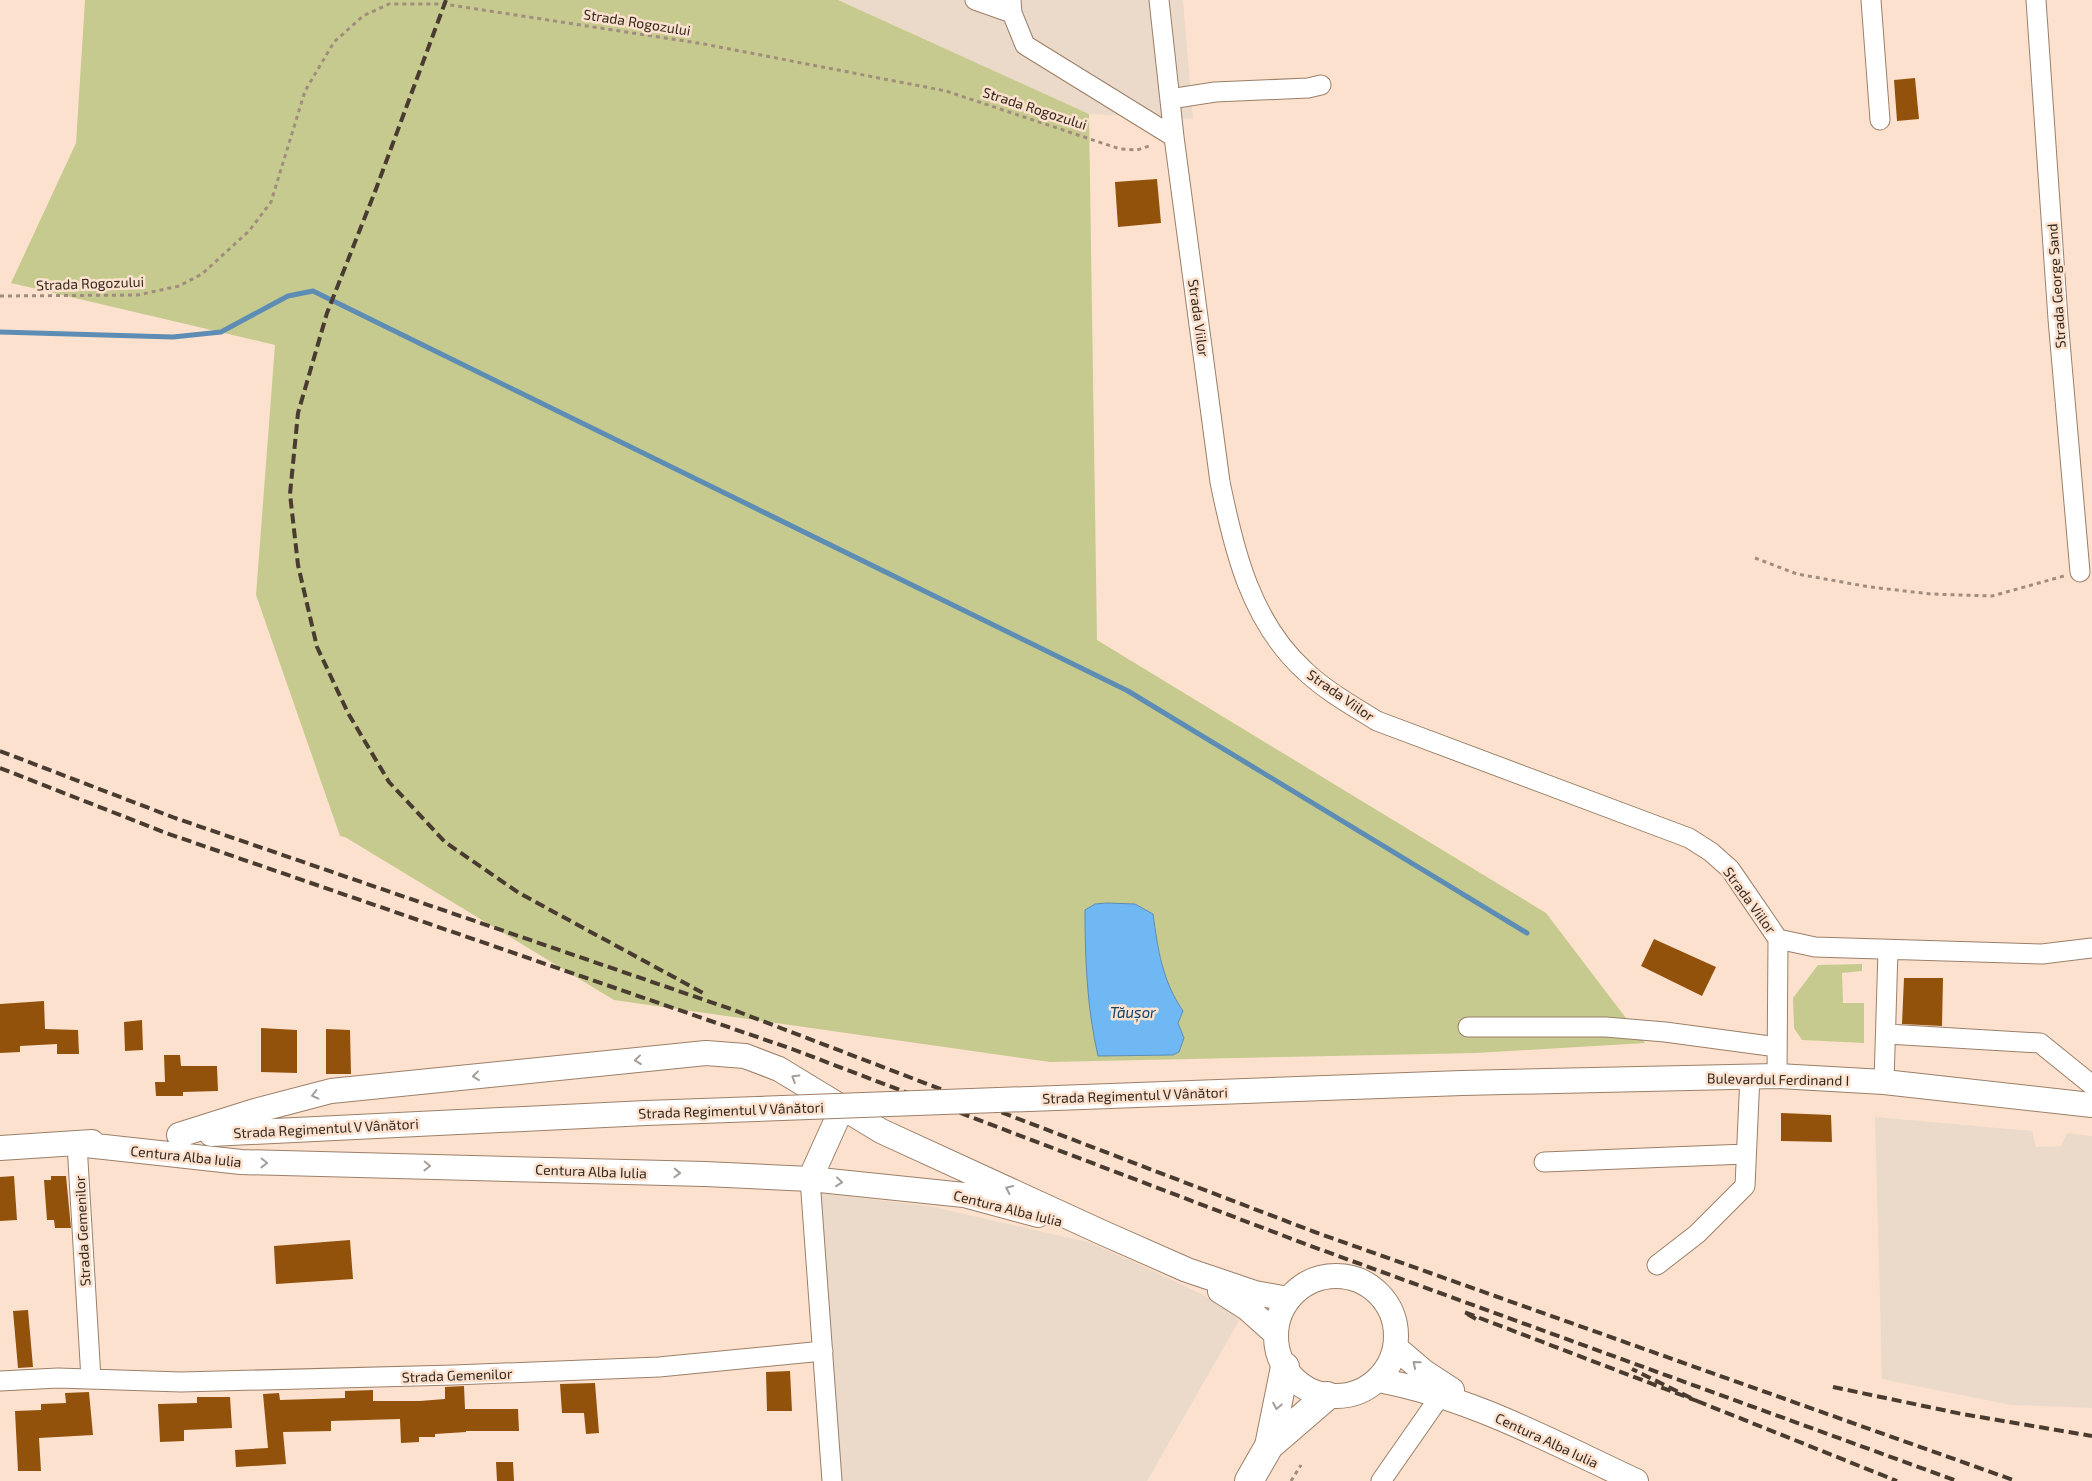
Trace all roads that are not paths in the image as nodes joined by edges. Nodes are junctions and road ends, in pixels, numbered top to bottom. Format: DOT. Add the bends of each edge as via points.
graph roads {
  1 [pos="975,0"];
  2 [pos="1158,0"];
  3 [pos="1871,0"];
  4 [pos="2036,0"];
  5 [pos="1011,7"];
  6 [pos="1321,85"];
  7 [pos="1170,100"];
  8 [pos="1880,120"];
  9 [pos="1174,137"];
  10 [pos="2080,572"];
  11 [pos="1778,939"];
  12 [pos="2092,948"];
  13 [pos="1888,950"];
  14 [pos="1468,1027"];
  15 [pos="1887,1034"];
  16 [pos="1777,1046"];
  17 [pos="1750,1075"];
  18 [pos="1776,1076"];
  19 [pos="1884,1082"];
  20 [pos="1462,1083"];
  21 [pos="2092,1085"];
  22 [pos="2092,1105"];
  23 [pos="842,1108"];
  24 [pos="179,1135"];
  25 [pos="76,1144"];
  26 [pos="0,1148"];
  27 [pos="1746,1154"];
  28 [pos="1544,1162"];
  29 [pos="810,1179"];
  30 [pos="1101,1232"];
  31 [pos="1657,1265"];
  32 [pos="1187,1270"];
  33 [pos="1288,1299"];
  34 [pos="1276,1334"];
  35 [pos="1396,1348"];
  36 [pos="823,1351"];
  37 [pos="1285,1367"];
  38 [pos="91,1378"];
  39 [pos="1378,1380"];
  40 [pos="0,1381"];
  41 [pos="1441,1395"];
  42 [pos="1327,1396"];
  43 [pos="1485,1411"];
  44 [pos="1269,1446"];
  45 [pos="832,1481"];
  46 [pos="1248,1481"];
  47 [pos="1381,1481"];
  48 [pos="1636,1481"];
  1 -- 5 [label="street"];
  2 -- 7 [label="street, Strada Viilor"];
  3 -- 8 [label="street"];
  4 -- 10 [label="street, Strada George Sand" via="2058,319"];
  5 -- 9 [label="street" via="1025,45"];
  6 -- 7 [label="street" via="1215,92"];
  7 -- 9 [label="street, Strada Viilor"];
  9 -- 11 [label="street, Strada Viilor" via="1220,482 1232,538 1252,599 1278,642 1305,671 1378,721 1688,838 1730,869"];
  11 -- 13 [label="street, Strada Viilor" via="1815,947"];
  11 -- 16 [label="street, Strada Viilor"];
  12 -- 13 [label="street, Strada Viilor" via="2042,954"];
  13 -- 15 [label="street"];
  14 -- 16 [label="street" via="1606,1027"];
  15 -- 19 [label="street"];
  15 -- 21 [label="street" via="2040,1043"];
  16 -- 18 [label="street, Strada Viilor"];
  17 -- 18 [label="main road, Bulevardul Ferdinand I"];
  17 -- 20 [label="main road, Bulevardul Ferdinand I"];
  17 -- 27 [label="street"];
  18 -- 19 [label="main road, Bulevardul Ferdinand I"];
  19 -- 22 [label="main road, Bulevardul Ferdinand I"];
  20 -- 24 [label="main road, Strada Regimentul V Vânători, bridge" via="646,1113"];
  23 -- 24 [label="main road, Centura Alba Iulia, one-way" via="779,1069 745,1056 706,1053 331,1091"];
  23 -- 29 [label="main road"];
  30 -- 23 [label="main road, Centura Alba Iulia, one-way" via="882,1131"];
  24 -- 25 [label="main road, Strada Regimentul V Vânători"];
  25 -- 26 [label="main road, Strada Regimentul V Vânători"];
  25 -- 29 [label="main road, Centura Alba Iulia, one-way" via="241,1162"];
  25 -- 38 [label="street, Strada Gemenilor"];
  27 -- 28 [label="street"];
  27 -- 31 [label="street" via="1745,1186 1698,1234"];
  29 -- 30 [label="main road, Centura Alba Iulia, one-way" via="964,1195"];
  29 -- 36 [label="street"];
  30 -- 32 [label="main road, Centura Alba Iulia"];
  32 -- 33 [label="main road, Centura Alba Iulia" via="1255,1293"];
  32 -- 34 [label="main road, Centura Alba Iulia" via="1247,1308"];
  33 -- 34 [label="main road"];
  33 -- 35 [label="main road" via="1303,1285 1322,1277 1342,1276 1361,1281 1378,1292 1390,1308 1396,1327"];
  34 -- 37 [label="main road" via="1278,1351"];
  35 -- 39 [label="main road"];
  43 -- 35 [label="main road, Centura Alba Iulia, one-way" via="1423,1371"];
  36 -- 38 [label="street, Strada Gemenilor" via="649,1368 255,1381"];
  36 -- 45 [label="street"];
  37 -- 42 [label="main road" via="1310,1391"];
  37 -- 44 [label="highway, one-way"];
  38 -- 40 [label="street, Strada Gemenilor"];
  39 -- 41 [label="main road, Centura Alba Iulia" via="1414,1386"];
  39 -- 42 [label="main road" via="1346,1396"];
  41 -- 43 [label="main road, Centura Alba Iulia"];
  41 -- 47 [label="street"];
  42 -- 44 [label="highway"];
  43 -- 48 [label="main road, Centura Alba Iulia"];
  44 -- 46 [label="highway"];
}
